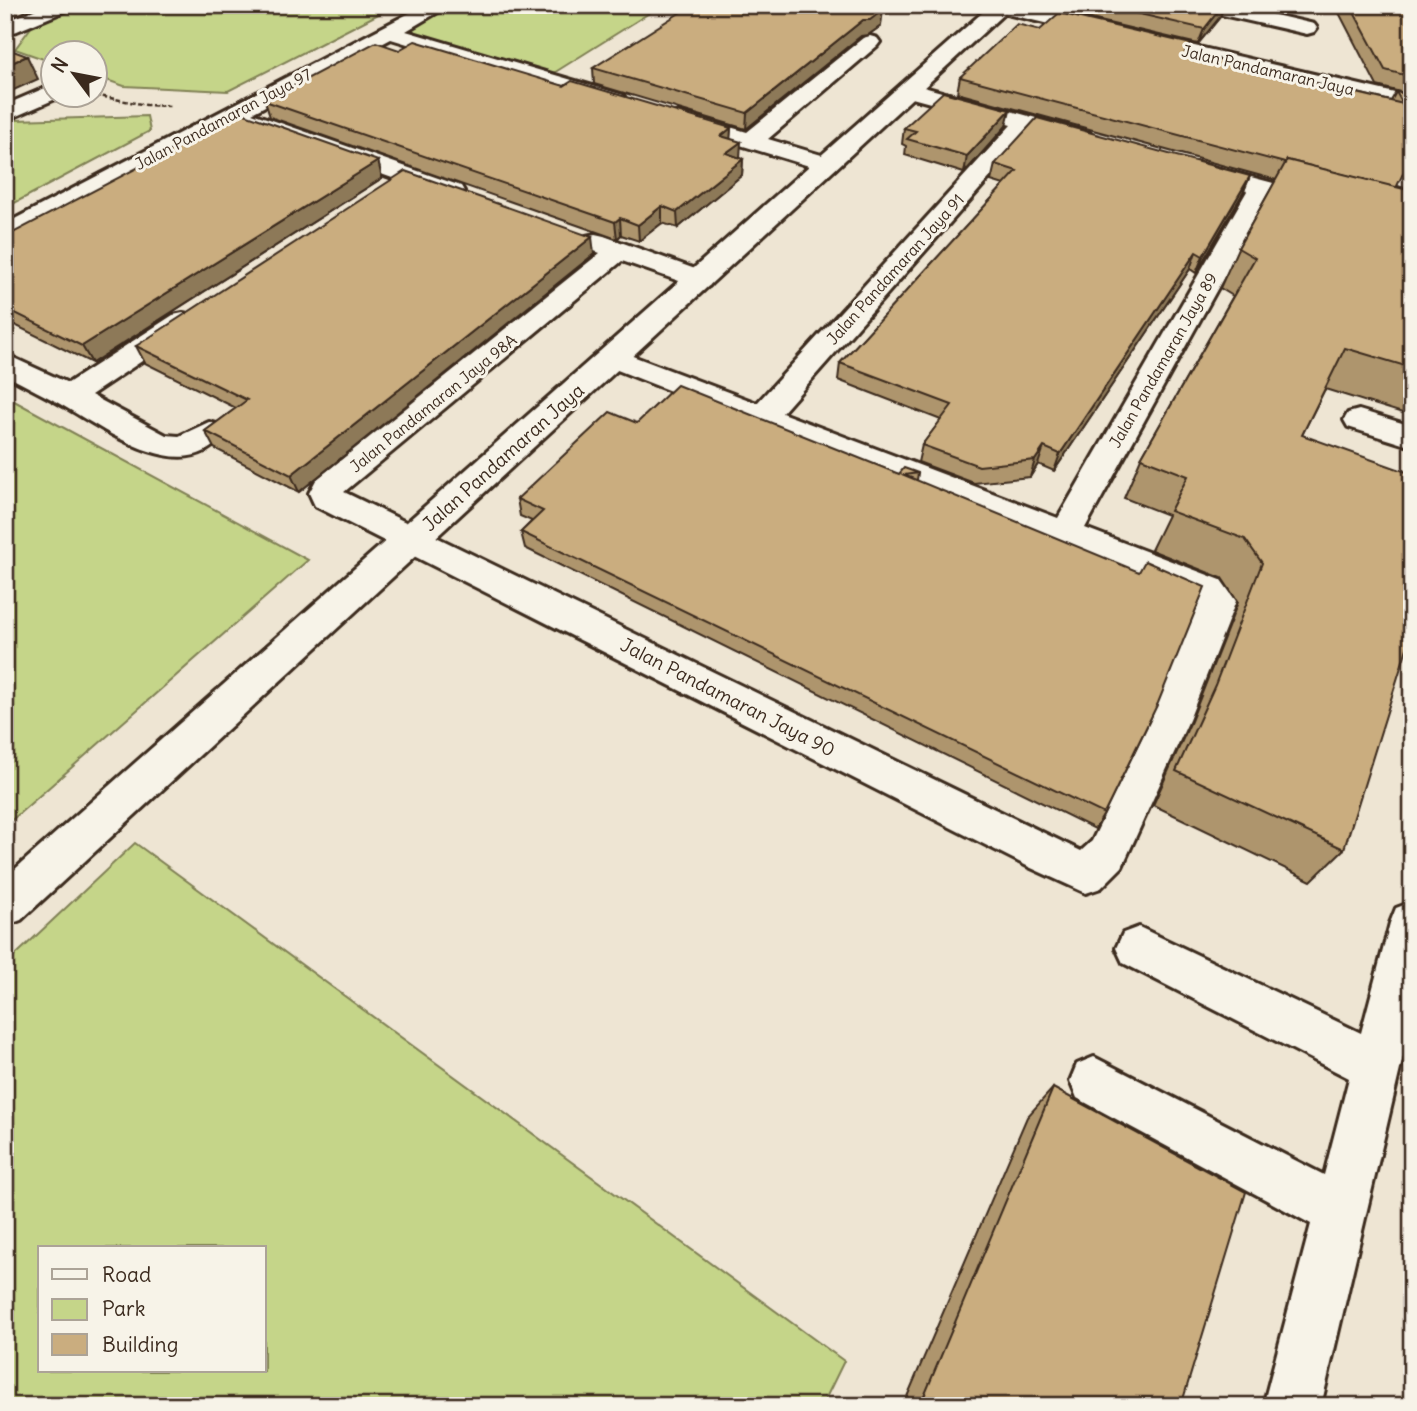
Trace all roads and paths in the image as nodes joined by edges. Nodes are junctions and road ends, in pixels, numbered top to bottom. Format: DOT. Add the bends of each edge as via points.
graph roads {
  1 [pos="63,5"];
  2 [pos="440,5"];
  3 [pos="1203,5"];
  4 [pos="1297,5"];
  5 [pos="997,6"];
  6 [pos="1307,28"];
  7 [pos="5,30"];
  8 [pos="389,32"];
  9 [pos="870,42"];
  10 [pos="590,71"];
  11 [pos="1331,85"];
  12 [pos="568,86"];
  13 [pos="909,90"];
  14 [pos="108,98"];
  15 [pos="38,99"];
  16 [pos="1412,104"];
  17 [pos="171,106"];
  18 [pos="633,106"];
  19 [pos="5,114"];
  20 [pos="233,114"];
  21 [pos="659,114"];
  22 [pos="1027,122"];
  23 [pos="751,141"];
  24 [pos="1105,144"];
  25 [pos="1170,162"];
  26 [pos="827,164"];
  27 [pos="408,175"];
  28 [pos="1261,187"];
  29 [pos="385,190"];
  30 [pos="473,198"];
  31 [pos="1405,212"];
  32 [pos="5,234"];
  33 [pos="571,234"];
  34 [pos="618,251"];
  35 [pos="699,280"];
  36 [pos="209,304"];
  37 [pos="612,358"];
  38 [pos="5,363"];
  39 [pos="69,396"];
  40 [pos="762,416"];
  41 [pos="1359,420"];
  42 [pos="209,432"];
  43 [pos="1412,437"];
  44 [pos="1065,534"];
  45 [pos="412,539"];
  46 [pos="5,906"];
  47 [pos="1412,923"];
  48 [pos="1139,948"];
  49 [pos="1375,1065"];
  50 [pos="1094,1082"];
  51 [pos="1339,1210"];
  52 [pos="1292,1406"];
  1 -- 7 [label="street"];
  2 -- 8 [label="street, Jalan Pandamaran Jaya 97"];
  3 -- 6 [label="street"];
  4 -- 6 [label="street"];
  5 -- 11 [label="street, Jalan Pandamaran Jaya"];
  5 -- 13 [label="street, Jalan Pandamaran Jaya"];
  6 -- 11 [label="street"];
  8 -- 12 [label="street"];
  8 -- 20 [label="street, Jalan Pandamaran Jaya 97"];
  9 -- 23 [label="street"];
  10 -- 12 [label="street"];
  11 -- 16 [label="street, Jalan Pandamaran Jaya"];
  12 -- 18 [label="street"];
  13 -- 22 [label="street"];
  13 -- 26 [label="street, Jalan Pandamaran Jaya"];
  14 -- 17 [label="path"];
  15 -- 19 [label="street"];
  20 -- 27 [label="street"];
  20 -- 32 [label="street, Jalan Pandamaran Jaya 97"];
  21 -- 23 [label="street"];
  22 -- 24 [label="street"];
  22 -- 40 [label="street, Jalan Pandamaran Jaya 91"];
  23 -- 26 [label="street"];
  25 -- 28 [label="street"];
  26 -- 35 [label="street, Jalan Pandamaran Jaya"];
  27 -- 29 [label="street"];
  27 -- 30 [label="street"];
  28 -- 31 [label="street" via="1385,221"];
  28 -- 44 [label="street, Jalan Pandamaran Jaya 89"];
  33 -- 34 [label="street"];
  34 -- 35 [label="street"];
  34 -- 45 [label="street, Jalan Pandamaran Jaya 98A" via="325,493"];
  35 -- 37 [label="street, Jalan Pandamaran Jaya"];
  36 -- 39 [label="street"];
  37 -- 40 [label="street"];
  37 -- 45 [label="street, Jalan Pandamaran Jaya"];
  38 -- 39 [label="street"];
  39 -- 42 [label="street" via="145,438 171,447 184,446"];
  40 -- 44 [label="street"];
  41 -- 43 [label="street"];
  44 -- 45 [label="street, Jalan Pandamaran Jaya 90" via="1208,589 1217,601 1170,720 1107,854 1086,874"];
  45 -- 46 [label="street, Jalan Pandamaran Jaya"];
  47 -- 49 [label="street"];
  48 -- 49 [label="street"];
  49 -- 51 [label="street"];
  50 -- 51 [label="street"];
  51 -- 52 [label="street"];
}
